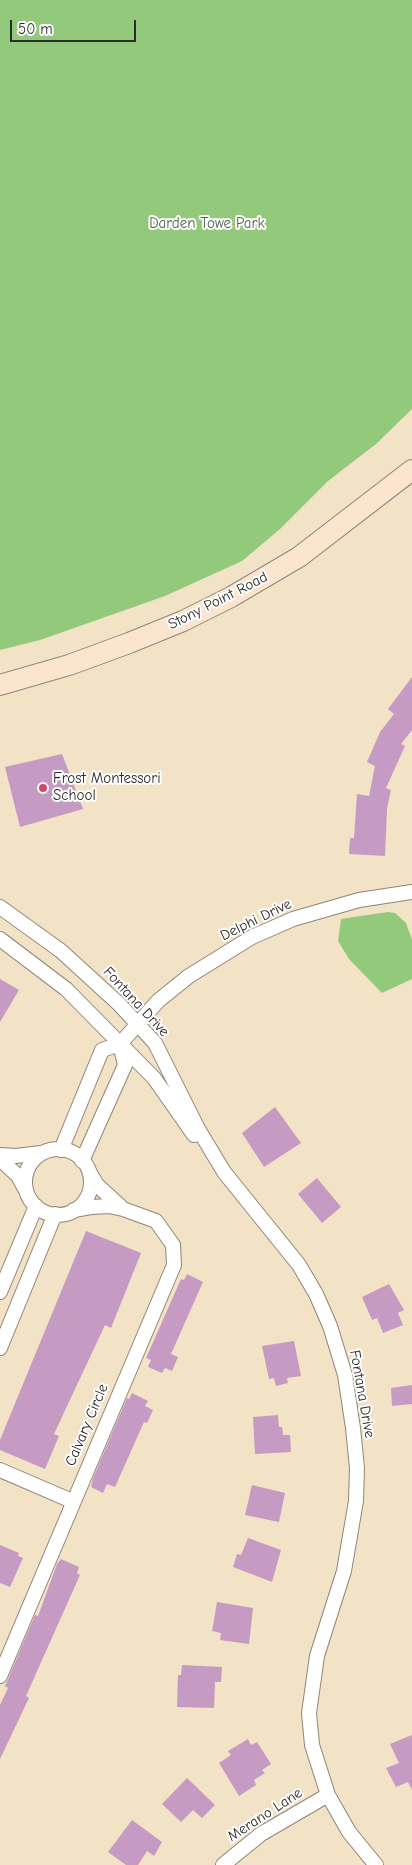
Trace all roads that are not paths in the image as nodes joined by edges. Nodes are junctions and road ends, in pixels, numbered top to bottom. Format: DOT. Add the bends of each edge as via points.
graph roads {
  1 [pos="412,470"];
  2 [pos="0,685"];
  3 [pos="412,892"];
  4 [pos="0,907"];
  5 [pos="0,939"];
  6 [pos="137,1024"];
  7 [pos="120,1044"];
  8 [pos="61,1150"];
  9 [pos="45,1152"];
  10 [pos="0,1155"];
  11 [pos="0,1159"];
  12 [pos="85,1166"];
  13 [pos="224,1172"];
  14 [pos="26,1190"];
  15 [pos="36,1206"];
  16 [pos="123,1209"];
  17 [pos="74,1210"];
  18 [pos="56,1214"];
  19 [pos="0,1292"];
  20 [pos="0,1348"];
  21 [pos="0,1470"];
  22 [pos="72,1501"];
  23 [pos="0,1676"];
  24 [pos="328,1795"];
  25 [pos="223,1865"];
  26 [pos="376,1865"];
  1 -- 2 [label="main road, Stony Point Road" via="299,557 231,596 183,621 129,643"];
  3 -- 6 [label="street, Delphi Drive" via="333,906 252,937 172,988"];
  4 -- 6 [label="street, Fontana Drive" via="61,951"];
  5 -- 7 [label="street" via="66,989"];
  6 -- 7 [label="street, Delphi Drive"];
  6 -- 13 [label="street, Fontana Drive" via="156,1044 197,1127"];
  7 -- 8 [label="street, Delphi Drive" via="102,1050"];
  7 -- 12 [label="street" via="125,1064"];
  7 -- 13 [label="street" via="154,1078"];
  8 -- 9 [label="street"];
  8 -- 12 [label="street" via="70,1151"];
  9 -- 10 [label="street"];
  9 -- 14 [label="street" via="31,1163 26,1172"];
  11 -- 14 [label="street" via="18,1176"];
  12 -- 16 [label="street, Calvary Circle" via="98,1185"];
  12 -- 17 [label="street" via="90,1186 87,1196"];
  13 -- 24 [label="street, Fontana Drive" via="299,1265 330,1326 345,1375 357,1468 356,1501 344,1572 316,1656 308,1713 312,1745"];
  14 -- 15 [label="street"];
  15 -- 18 [label="street"];
  15 -- 19 [label="street"];
  16 -- 17 [label="street, Calvary Circle" via="91,1206"];
  16 -- 22 [label="street, Calvary Circle" via="156,1221 173,1245 174,1265"];
  17 -- 18 [label="street"];
  18 -- 20 [label="street"];
  21 -- 22 [label="street"];
  22 -- 23 [label="street, Calvary Circle"];
  24 -- 25 [label="street, Merano Lane" via="261,1834"];
  24 -- 26 [label="street, Fontana Drive" via="349,1832"];
}
